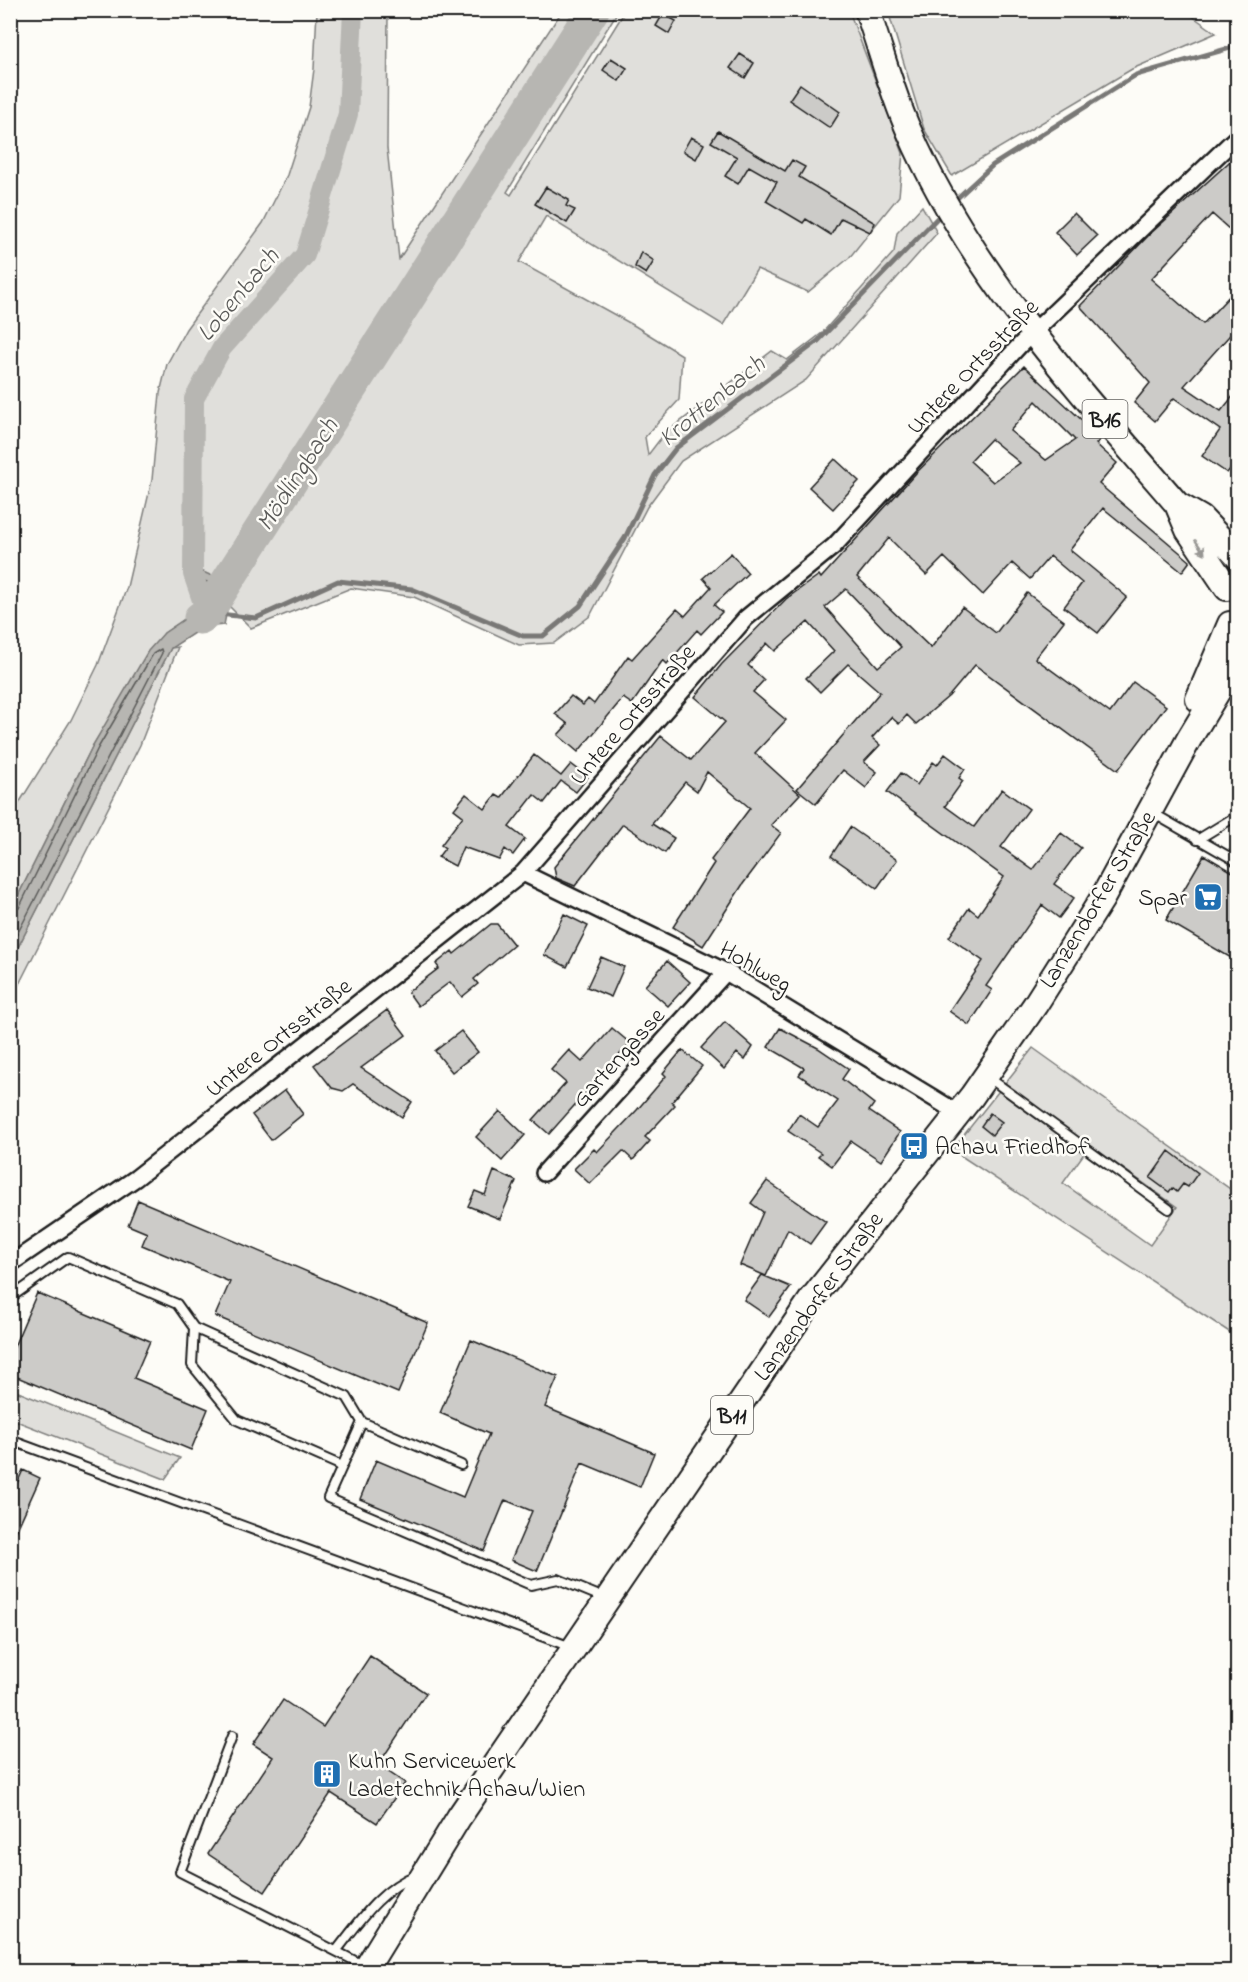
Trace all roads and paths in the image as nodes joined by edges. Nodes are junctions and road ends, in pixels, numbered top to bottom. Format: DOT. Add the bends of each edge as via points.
graph roads {
  1 [pos="867,10"];
  2 [pos="1238,135"];
  3 [pos="1033,333"];
  4 [pos="1177,504"];
  5 [pos="1238,557"];
  6 [pos="1232,582"];
  7 [pos="1234,627"];
  8 [pos="1238,658"];
  9 [pos="1189,739"];
  10 [pos="1150,812"];
  11 [pos="1238,816"];
  12 [pos="1197,840"];
  13 [pos="1238,862"];
  14 [pos="524,873"];
  15 [pos="726,972"];
  16 [pos="986,1076"];
  17 [pos="958,1113"];
  18 [pos="544,1173"];
  19 [pos="1169,1209"];
  20 [pos="10,1264"];
  21 [pos="10,1298"];
  22 [pos="194,1328"];
  23 [pos="362,1422"];
  24 [pos="11,1442"];
  25 [pos="461,1465"];
  26 [pos="342,1466"];
  27 [pos="606,1599"];
  28 [pos="573,1648"];
  29 [pos="232,1736"];
  30 [pos="426,1871"];
  31 [pos="338,1950"];
  32 [pos="365,1969"];
  1 -- 3 [label="main road, B16" via="909,131 939,191 979,258"];
  2 -- 3 [label="street, Untere Ortsstraße"];
  3 -- 4 [label="main road, B16"];
  3 -- 14 [label="street, Untere Ortsstraße" via="834,546 746,618"];
  4 -- 5 [label="main road, B16" via="1201,518"];
  4 -- 6 [label="main road, B16, one-way" via="1188,530"];
  6 -- 7 [label="main road, B11" via="1223,606"];
  7 -- 9 [label="main road, B11" via="1194,709"];
  8 -- 9 [label="main road, B11"];
  9 -- 10 [label="main road, Lanzendorfer Straße / B11"];
  10 -- 12 [label="lane"];
  10 -- 16 [label="main road, Lanzendorfer Straße / B11" via="1102,899"];
  11 -- 12 [label="lane"];
  12 -- 13 [label="lane"];
  14 -- 15 [label="street, Hohlweg"];
  14 -- 20 [label="street, Untere Ortsstraße" via="136,1178"];
  15 -- 17 [label="street, Hohlweg"];
  15 -- 18 [label="street, Gartengasse"];
  16 -- 17 [label="main road, Lanzendorfer Straße / B11"];
  16 -- 19 [label="lane"];
  17 -- 27 [label="main road, Lanzendorfer Straße / B11" via="811,1300"];
  21 -- 22 [label="lane" via="68,1257 177,1304"];
  22 -- 23 [label="lane" via="348,1397"];
  22 -- 26 [label="lane" via="192,1365 237,1420"];
  23 -- 25 [label="lane"];
  23 -- 26 [label="lane"];
  24 -- 28 [label="lane"];
  26 -- 27 [label="lane" via="328,1498 531,1585 558,1579"];
  27 -- 28 [label="main road, Lanzendorfer Straße / B11"];
  28 -- 30 [label="main road, Lanzendorfer Straße / B11"];
  29 -- 31 [label="lane" via="180,1872"];
  30 -- 31 [label="lane" via="396,1883"];
  30 -- 32 [label="main road, Lanzendorfer Straße / B11"];
  31 -- 32 [label="lane"];
}
